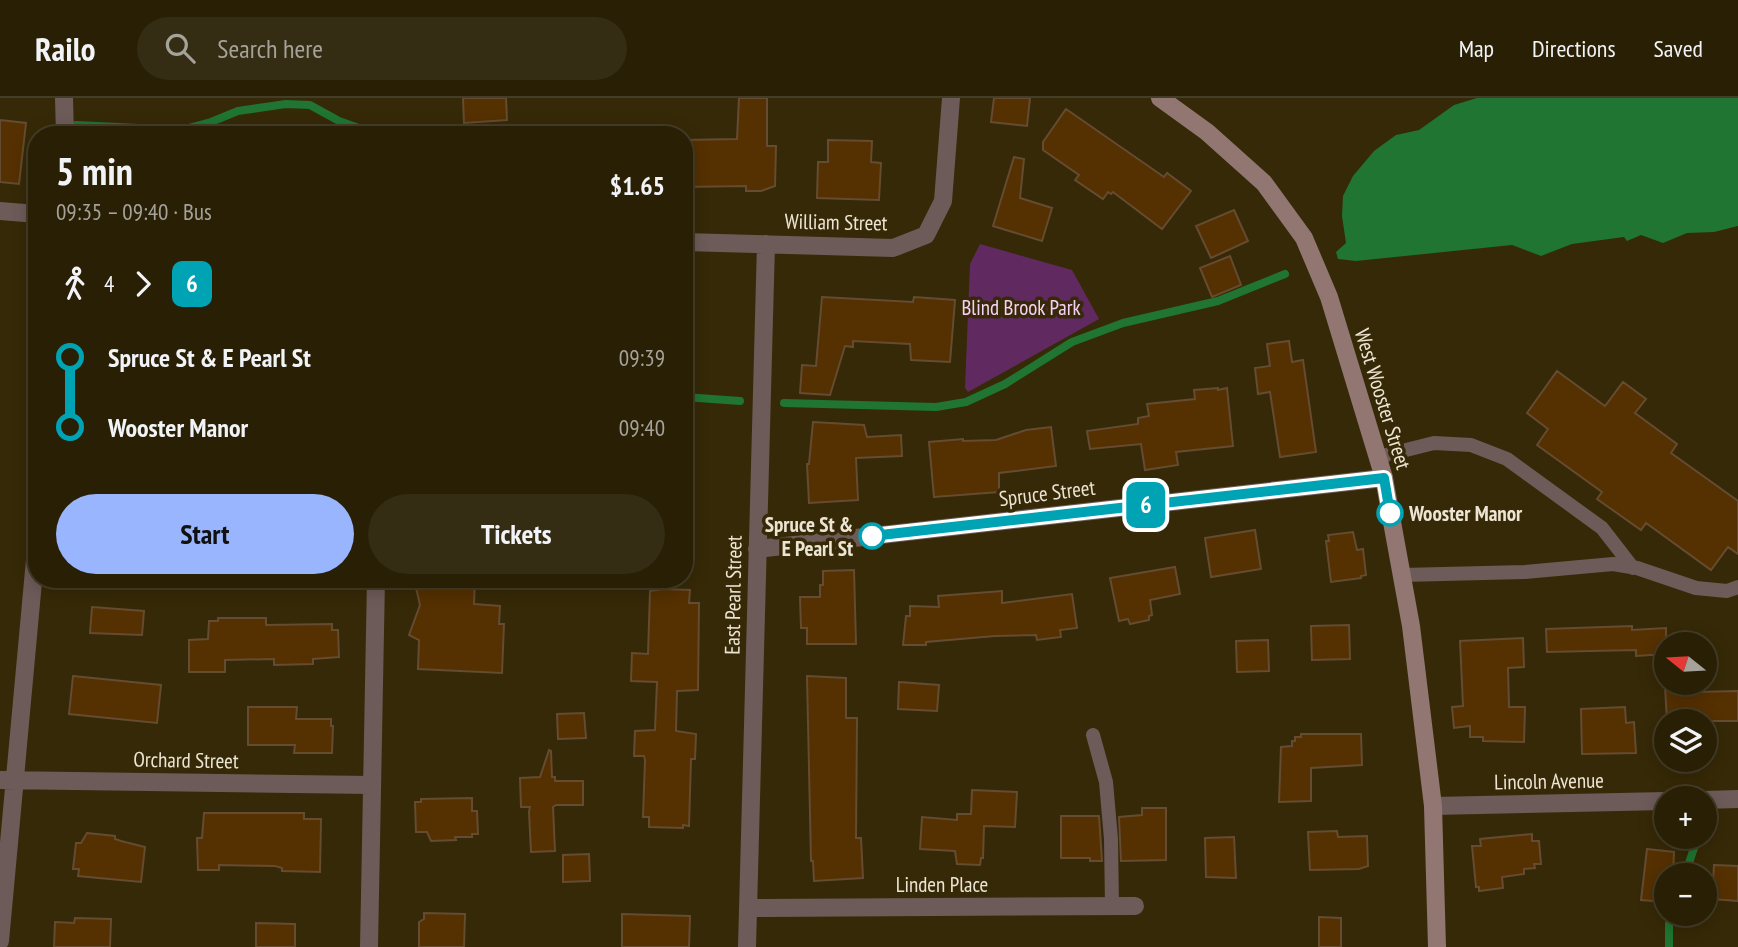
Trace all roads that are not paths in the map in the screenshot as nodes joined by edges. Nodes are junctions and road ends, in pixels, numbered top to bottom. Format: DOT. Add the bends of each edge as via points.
graph roads {
  1 [pos="64,98"];
  2 [pos="951,98"];
  3 [pos="1160,98"];
  4 [pos="65,126"];
  5 [pos="0,211"];
  6 [pos="28,213"];
  7 [pos="693,243"];
  8 [pos="766,244"];
  9 [pos="1378,457"];
  10 [pos="1384,478"];
  11 [pos="757,549"];
  12 [pos="1633,568"];
  13 [pos="1402,575"];
  14 [pos="1738,587"];
  15 [pos="31,588"];
  16 [pos="376,588"];
  17 [pos="1093,736"];
  18 [pos="8,780"];
  19 [pos="371,785"];
  20 [pos="1738,799"];
  21 [pos="1717,800"];
  22 [pos="1654,801"];
  23 [pos="1433,806"];
  24 [pos="1112,906"];
  25 [pos="1135,906"];
  26 [pos="748,908"];
  27 [pos="0,941"];
  28 [pos="369,947"];
  29 [pos="747,947"];
  30 [pos="1437,947"];
  1 -- 4 [label="street"];
  2 -- 8 [label="street, William Street" via="943,201 926,235 893,248"];
  3 -- 9 [label="street, West Wooster Street" via="1265,183 1304,238 1329,297"];
  5 -- 6 [label="street"];
  7 -- 8 [label="street, William Street"];
  8 -- 11 [label="street, East Pearl Street"];
  9 -- 10 [label="street, West Wooster Street"];
  9 -- 12 [label="lane" via="1434,443 1471,444 1507,458 1602,528"];
  10 -- 11 [label="street, Spruce Street"];
  10 -- 13 [label="street, West Wooster Street"];
  11 -- 26 [label="street, East Pearl Street"];
  12 -- 13 [label="lane" via="1613,564"];
  12 -- 14 [label="lane" via="1696,588 1727,591"];
  13 -- 23 [label="street, West Wooster Street"];
  15 -- 18 [label="street"];
  16 -- 19 [label="street"];
  17 -- 24 [label="lane" via="1106,782"];
  18 -- 19 [label="street, Orchard Street"];
  18 -- 27 [label="street"];
  19 -- 28 [label="street"];
  20 -- 21 [label="street"];
  22 -- 23 [label="street, Lincoln Avenue"];
  23 -- 30 [label="street, West Wooster Street"];
  24 -- 25 [label="street, Linden Place"];
  24 -- 26 [label="street, Linden Place"];
  26 -- 29 [label="street, East Pearl Street"];
}
